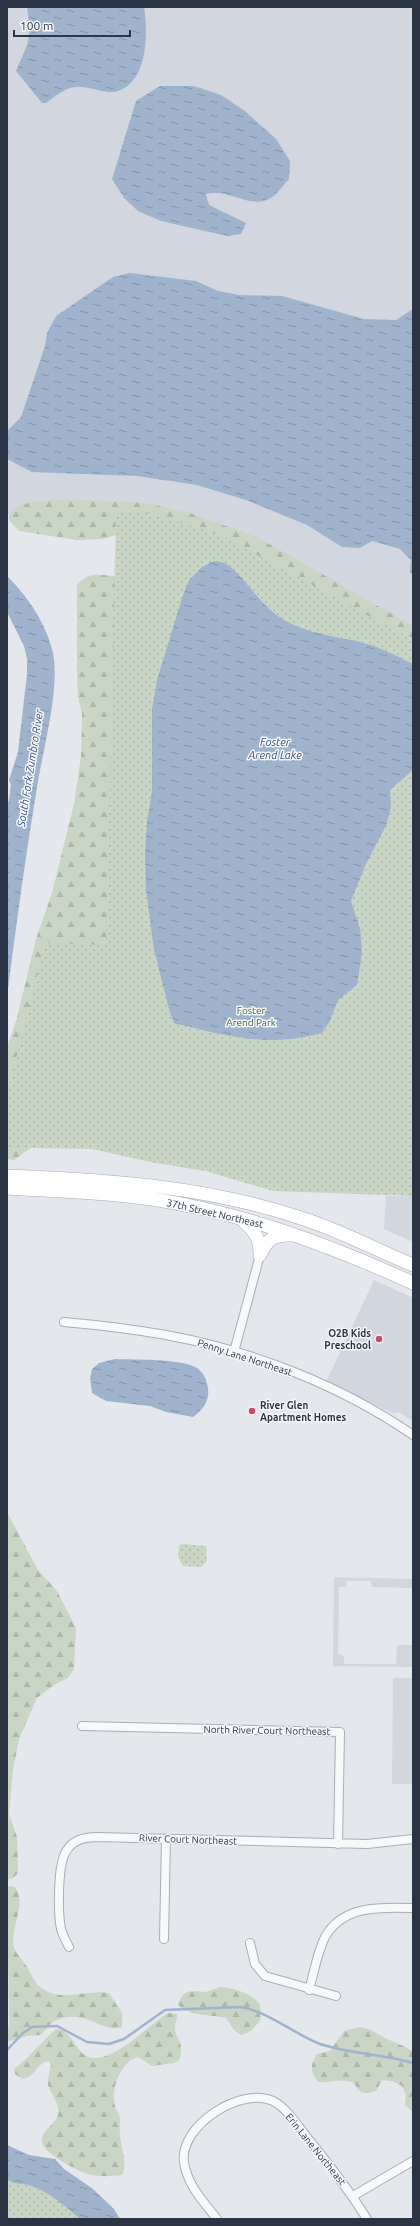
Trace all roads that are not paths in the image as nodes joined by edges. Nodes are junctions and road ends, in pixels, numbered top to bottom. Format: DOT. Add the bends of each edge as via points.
graph roads {
  1 [pos="7,1176"];
  2 [pos="7,1188"];
  3 [pos="239,1217"];
  4 [pos="319,1243"];
  5 [pos="260,1255"];
  6 [pos="413,1265"];
  7 [pos="413,1283"];
  8 [pos="64,1322"];
  9 [pos="234,1352"];
  10 [pos="413,1435"];
  11 [pos="82,1726"];
  12 [pos="166,1839"];
  13 [pos="413,1839"];
  14 [pos="338,1844"];
  15 [pos="413,1908"];
  16 [pos="164,1939"];
  17 [pos="250,1943"];
  18 [pos="69,1947"];
  19 [pos="309,1990"];
  20 [pos="336,1996"];
  21 [pos="413,2161"];
  22 [pos="353,2196"];
  23 [pos="217,2219"];
  24 [pos="368,2219"];
  1 -- 6 [label="main road, 37th Street Northeast" via="150,1184 231,1199 304,1219"];
  2 -- 3 [label="main road, 37th Street Northeast" via="114,1194 197,1207"];
  3 -- 4 [label="main road, 37th Street Northeast"];
  3 -- 5 [label="main road" via="256,1234"];
  4 -- 5 [label="main road" via="293,1235 278,1236 265,1243"];
  4 -- 7 [label="main road, 37th Street Northeast"];
  5 -- 9 [label="street"];
  8 -- 9 [label="street, Penny Lane Northeast" via="167,1335"];
  9 -- 10 [label="street, Penny Lane Northeast" via="287,1370 331,1389"];
  11 -- 14 [label="street, North River Court Northeast" via="340,1732"];
  12 -- 14 [label="street, River Court Northeast"];
  12 -- 16 [label="street"];
  12 -- 18 [label="street, River Court Northeast" via="89,1837 70,1846 63,1856 62,1863 60,1918"];
  13 -- 14 [label="street, River Court Northeast" via="375,1844"];
  15 -- 19 [label="street" via="367,1909 340,1920 322,1944"];
  17 -- 19 [label="street" via="255,1964 261,1973 271,1979"];
  19 -- 20 [label="street"];
  21 -- 22 [label="street"];
  22 -- 23 [label="street, Erin Lane Northeast" via="290,2116 275,2102 260,2098 241,2100 208,2118 187,2139 184,2162 193,2188"];
  22 -- 24 [label="street, Erin Lane Northeast"];
}
